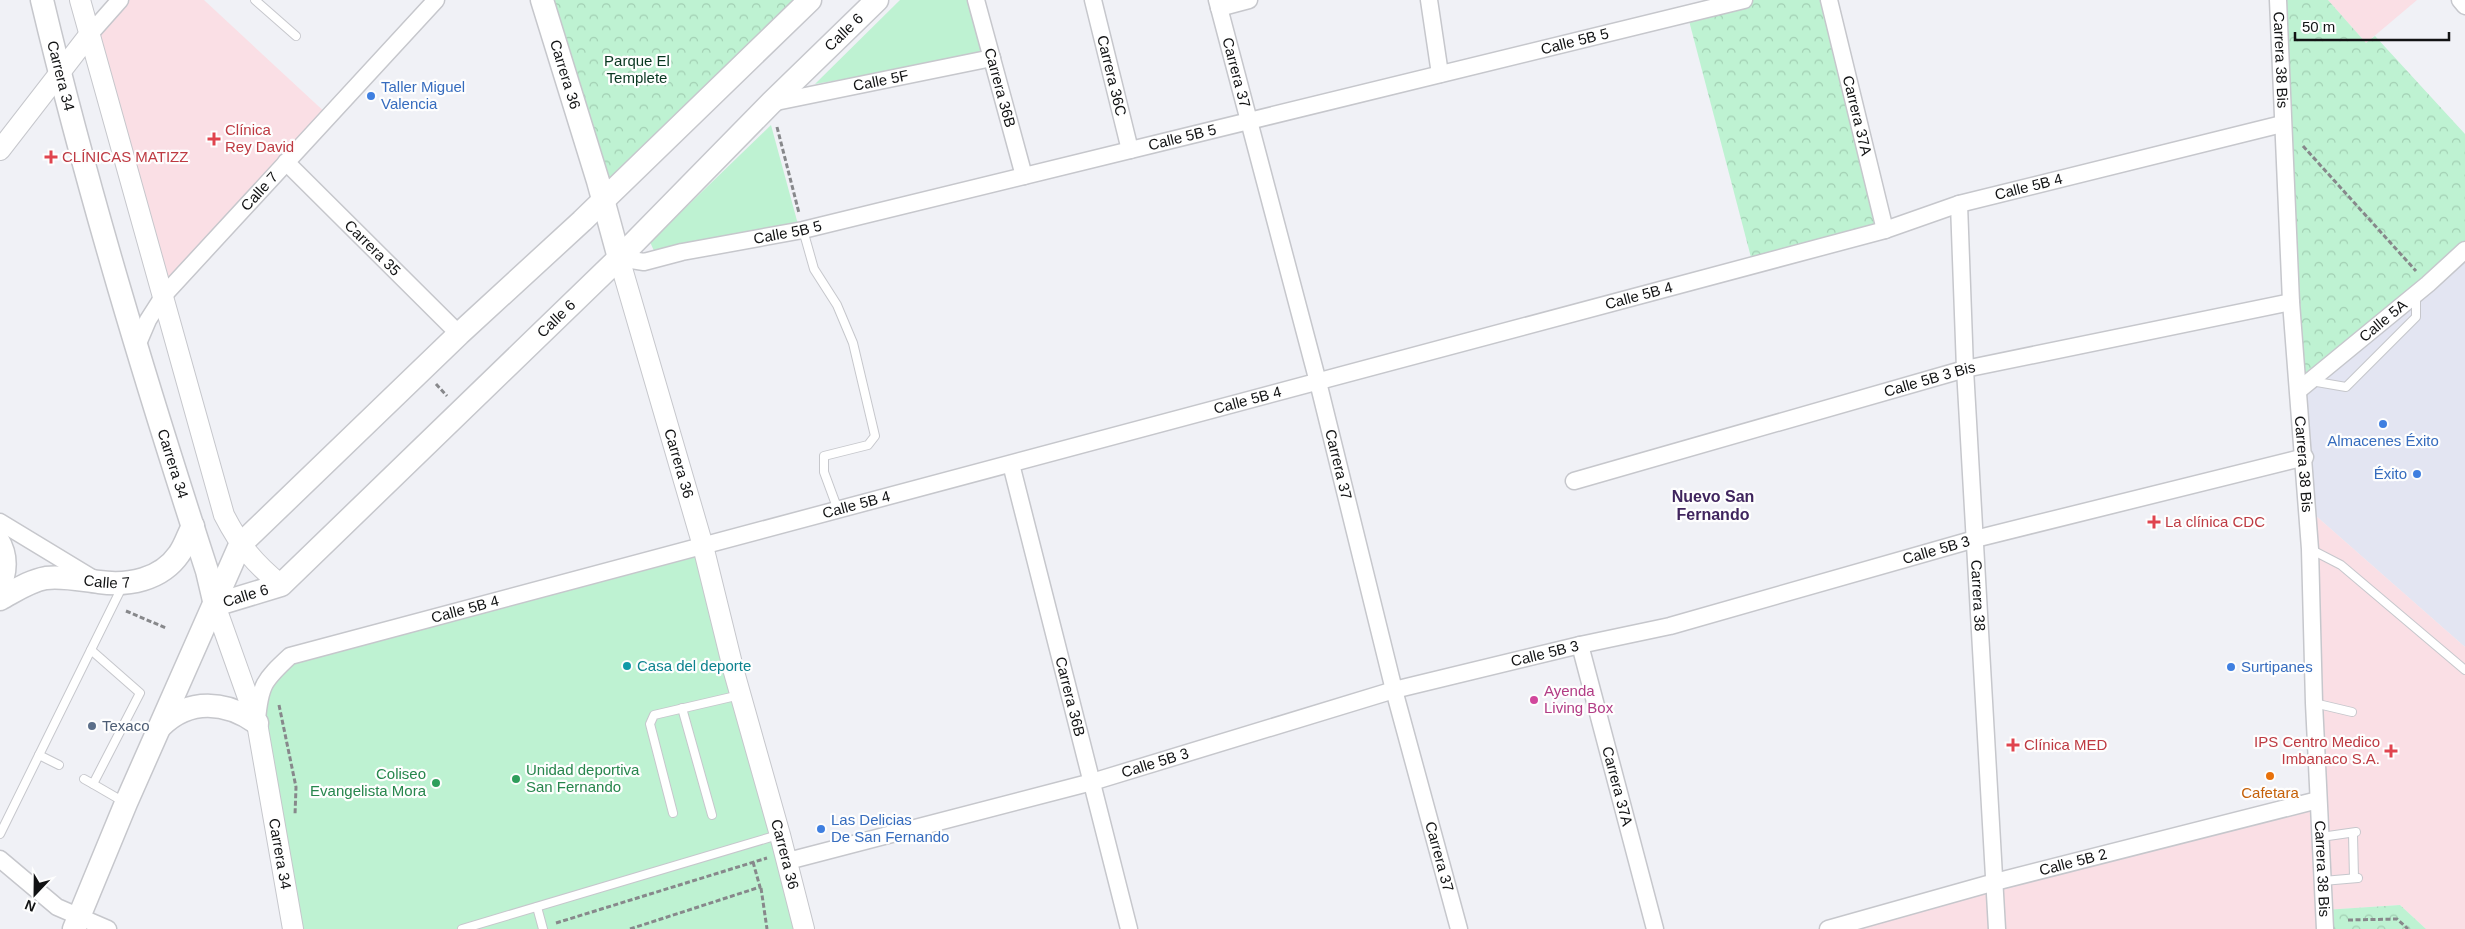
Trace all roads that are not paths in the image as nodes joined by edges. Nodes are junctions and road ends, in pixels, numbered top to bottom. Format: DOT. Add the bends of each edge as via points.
graph roads {
  1 [pos="42,0"];
  2 [pos="80,0"];
  3 [pos="120,0"];
  4 [pos="255,0"];
  5 [pos="436,0"];
  6 [pos="542,0"];
  7 [pos="810,0"];
  8 [pos="877,0"];
  9 [pos="976,0"];
  10 [pos="1093,0"];
  11 [pos="1249,0"];
  12 [pos="1429,0"];
  13 [pos="1828,0"];
  14 [pos="2278,0"];
  15 [pos="2460,0"];
  16 [pos="1731,1"];
  17 [pos="1218,4"];
  18 [pos="2465,6"];
  19 [pos="89,35"];
  20 [pos="296,36"];
  21 [pos="992,58"];
  22 [pos="60,73"];
  23 [pos="1440,74"];
  24 [pos="771,103"];
  25 [pos="1249,121"];
  26 [pos="2282,124"];
  27 [pos="0,150"];
  28 [pos="1130,150"];
  29 [pos="286,162"];
  30 [pos="1024,176"];
  31 [pos="603,202"];
  32 [pos="1959,204"];
  33 [pos="803,230"];
  34 [pos="1885,230"];
  35 [pos="2465,250"];
  36 [pos="619,258"];
  37 [pos="2422,289"];
  38 [pos="164,295"];
  39 [pos="2291,302"];
  40 [pos="459,334"];
  41 [pos="136,348"];
  42 [pos="1965,369"];
  43 [pos="1318,382"];
  44 [pos="2305,386"];
  45 [pos="2304,457"];
  46 [pos="1011,464"];
  47 [pos="1574,481"];
  48 [pos="838,510"];
  49 [pos="0,522"];
  50 [pos="193,526"];
  51 [pos="0,538"];
  52 [pos="1975,539"];
  53 [pos="240,545"];
  54 [pos="703,546"];
  55 [pos="2310,549"];
  56 [pos="101,583"];
  57 [pos="123,584"];
  58 [pos="281,585"];
  59 [pos="0,593"];
  60 [pos="0,599"];
  61 [pos="215,605"];
  62 [pos="1580,645"];
  63 [pos="92,650"];
  64 [pos="2465,670"];
  65 [pos="1394,690"];
  66 [pos="742,695"];
  67 [pos="2314,703"];
  68 [pos="682,708"];
  69 [pos="2352,712"];
  70 [pos="257,723"];
  71 [pos="160,727"];
  72 [pos="39,755"];
  73 [pos="58,765"];
  74 [pos="84,779"];
  75 [pos="1092,782"];
  76 [pos="93,784"];
  77 [pos="2318,800"];
  78 [pos="126,803"];
  79 [pos="673,813"];
  80 [pos="712,815"];
  81 [pos="0,834"];
  82 [pos="780,834"];
  83 [pos="2321,837"];
  84 [pos="0,859"];
  85 [pos="788,861"];
  86 [pos="2322,881"];
  87 [pos="1994,882"];
  88 [pos="537,907"];
  89 [pos="76,923"];
  90 [pos="542,928"];
  91 [pos="108,929"];
  92 [pos="293,929"];
  93 [pos="462,929"];
  94 [pos="804,929"];
  95 [pos="1129,929"];
  96 [pos="1459,929"];
  97 [pos="1656,929"];
  98 [pos="1828,929"];
  99 [pos="1997,929"];
  100 [pos="2325,929"];
  1 -- 22 [label="main road, Carrera 34"];
  2 -- 19 [label="street"];
  3 -- 19 [label="street"];
  4 -- 20 [label="lane"];
  5 -- 29 [label="street, Calle 7"];
  6 -- 31 [label="main road, Carrera 36"];
  7 -- 31 [label="main road, Calle 6"];
  8 -- 24 [label="main road, Calle 6"];
  9 -- 21 [label="street, Carrera 36B"];
  10 -- 28 [label="street, Carrera 36C"];
  11 -- 17 [label="street"];
  12 -- 23 [label="street"];
  13 -- 34 [label="street, Carrera 37A"];
  14 -- 26 [label="street, Carrera 38 Bis"];
  15 -- 18 [label="street"];
  16 -- 23 [label="street, Calle 5B 5"];
  17 -- 25 [label="street, Carrera 37"];
  19 -- 22 [label="street"];
  19 -- 38 [label="street"];
  21 -- 24 [label="street, Calle 5F"];
  21 -- 30 [label="street, Carrera 36B"];
  22 -- 27 [label="street"];
  22 -- 41 [label="main road, Carrera 34"];
  23 -- 25 [label="street, Calle 5B 5"];
  24 -- 36 [label="main road, Calle 6"];
  25 -- 28 [label="street, Calle 5B 5"];
  25 -- 43 [label="street, Carrera 37"];
  26 -- 32 [label="street, Calle 5B 4"];
  26 -- 39 [label="street, Carrera 38 Bis"];
  28 -- 30 [label="street, Calle 5B 5"];
  29 -- 38 [label="street, Calle 7"];
  29 -- 40 [label="street, Carrera 35"];
  30 -- 33 [label="street, Calle 5B 5"];
  31 -- 36 [label="main road, Carrera 36"];
  31 -- 40 [label="main road, Calle 6"];
  32 -- 34 [label="street, Calle 5B 4"];
  32 -- 42 [label="street, Carrera 38"];
  33 -- 36 [label="street, Calle 5B 5" via="644,262"];
  33 -- 48 [label="lane" via="814,269 837,305 853,343 876,436 868,445 824,456 824,472"];
  34 -- 43 [label="street, Calle 5B 4"];
  35 -- 37 [label="street, Calle 5A"];
  36 -- 54 [label="street, Carrera 36"];
  36 -- 58 [label="main road, Calle 6"];
  37 -- 44 [label="street, Calle 5A"];
  37 -- 44 [label="lane" via="2416,317 2346,387"];
  38 -- 41 [label="street, Calle 7"];
  38 -- 53 [label="street" via="224,515"];
  39 -- 42 [label="street, Calle 5B 3 Bis"];
  39 -- 44 [label="street, Carrera 38 Bis"];
  40 -- 53 [label="main road, Calle 6"];
  41 -- 50 [label="main road, Carrera 34"];
  42 -- 47 [label="street, Calle 5B 3 Bis"];
  42 -- 52 [label="street, Carrera 38"];
  43 -- 46 [label="street, Calle 5B 4"];
  43 -- 65 [label="street, Carrera 37"];
  44 -- 45 [label="street, Carrera 38 Bis"];
  45 -- 52 [label="street, Calle 5B 3"];
  45 -- 55 [label="street, Carrera 38 Bis"];
  46 -- 48 [label="street, Calle 5B 4"];
  46 -- 75 [label="street, Carrera 36B"];
  48 -- 54 [label="street, Calle 5B 4"];
  49 -- 56 [label="street"];
  50 -- 57 [label="main road, Calle 7" via="179,555 164,569 150,577"];
  50 -- 61 [label="main road, Carrera 34"];
  51 -- 59 [label="street" via="8,561 7,579"];
  52 -- 62 [label="street, Calle 5B 3" via="1670,626"];
  52 -- 87 [label="street, Carrera 38"];
  53 -- 58 [label="street" via="259,568"];
  53 -- 61 [label="main road, Calle 6"];
  54 -- 66 [label="street, Carrera 36"];
  54 -- 70 [label="street, Calle 5B 4" via="290,656 264,683"];
  55 -- 64 [label="lane" via="2341,564"];
  55 -- 67 [label="street, Carrera 38 Bis"];
  56 -- 57 [label="main road, Calle 7"];
  56 -- 60 [label="main road, Calle 7" via="65,577 46,578"];
  57 -- 63 [label="lane"];
  58 -- 61 [label="main road, Calle 6"];
  61 -- 70 [label="street, Carrera 34"];
  61 -- 71 [label="main road, Calle 6"];
  62 -- 65 [label="street, Calle 5B 3"];
  62 -- 97 [label="street, Carrera 37A"];
  63 -- 72 [label="lane"];
  63 -- 76 [label="lane" via="140,693"];
  65 -- 75 [label="street, Calle 5B 3"];
  65 -- 96 [label="street, Carrera 37"];
  66 -- 68 [label="lane"];
  66 -- 82 [label="street, Carrera 36"];
  67 -- 69 [label="lane"];
  67 -- 77 [label="street, Carrera 38 Bis"];
  68 -- 79 [label="lane" via="654,715 650,724"];
  68 -- 80 [label="lane"];
  70 -- 71 [label="main road" via="226,707 207,706 189,708 172,715"];
  70 -- 92 [label="street, Carrera 34"];
  71 -- 78 [label="main road, Calle 6"];
  72 -- 73 [label="lane"];
  72 -- 81 [label="lane"];
  74 -- 76 [label="lane"];
  75 -- 85 [label="street, Calle 5B 3"];
  75 -- 95 [label="street, Carrera 36B"];
  76 -- 78 [label="lane"];
  77 -- 83 [label="street, Carrera 38 Bis"];
  77 -- 87 [label="street, Calle 5B 2"];
  78 -- 89 [label="main road, Calle 6"];
  82 -- 85 [label="street, Carrera 36"];
  82 -- 88 [label="lane"];
  83 -- 86 [label="street, Carrera 38 Bis"];
  83 -- 86 [label="lane" via="2354,833 2356,878"];
  84 -- 89 [label="street"];
  85 -- 94 [label="street, Carrera 36"];
  86 -- 100 [label="street, Carrera 38 Bis"];
  87 -- 98 [label="street, Calle 5B 2"];
  87 -- 99 [label="street, Carrera 38"];
  88 -- 90 [label="lane"];
  88 -- 93 [label="lane"];
  89 -- 91 [label="street"];
}
